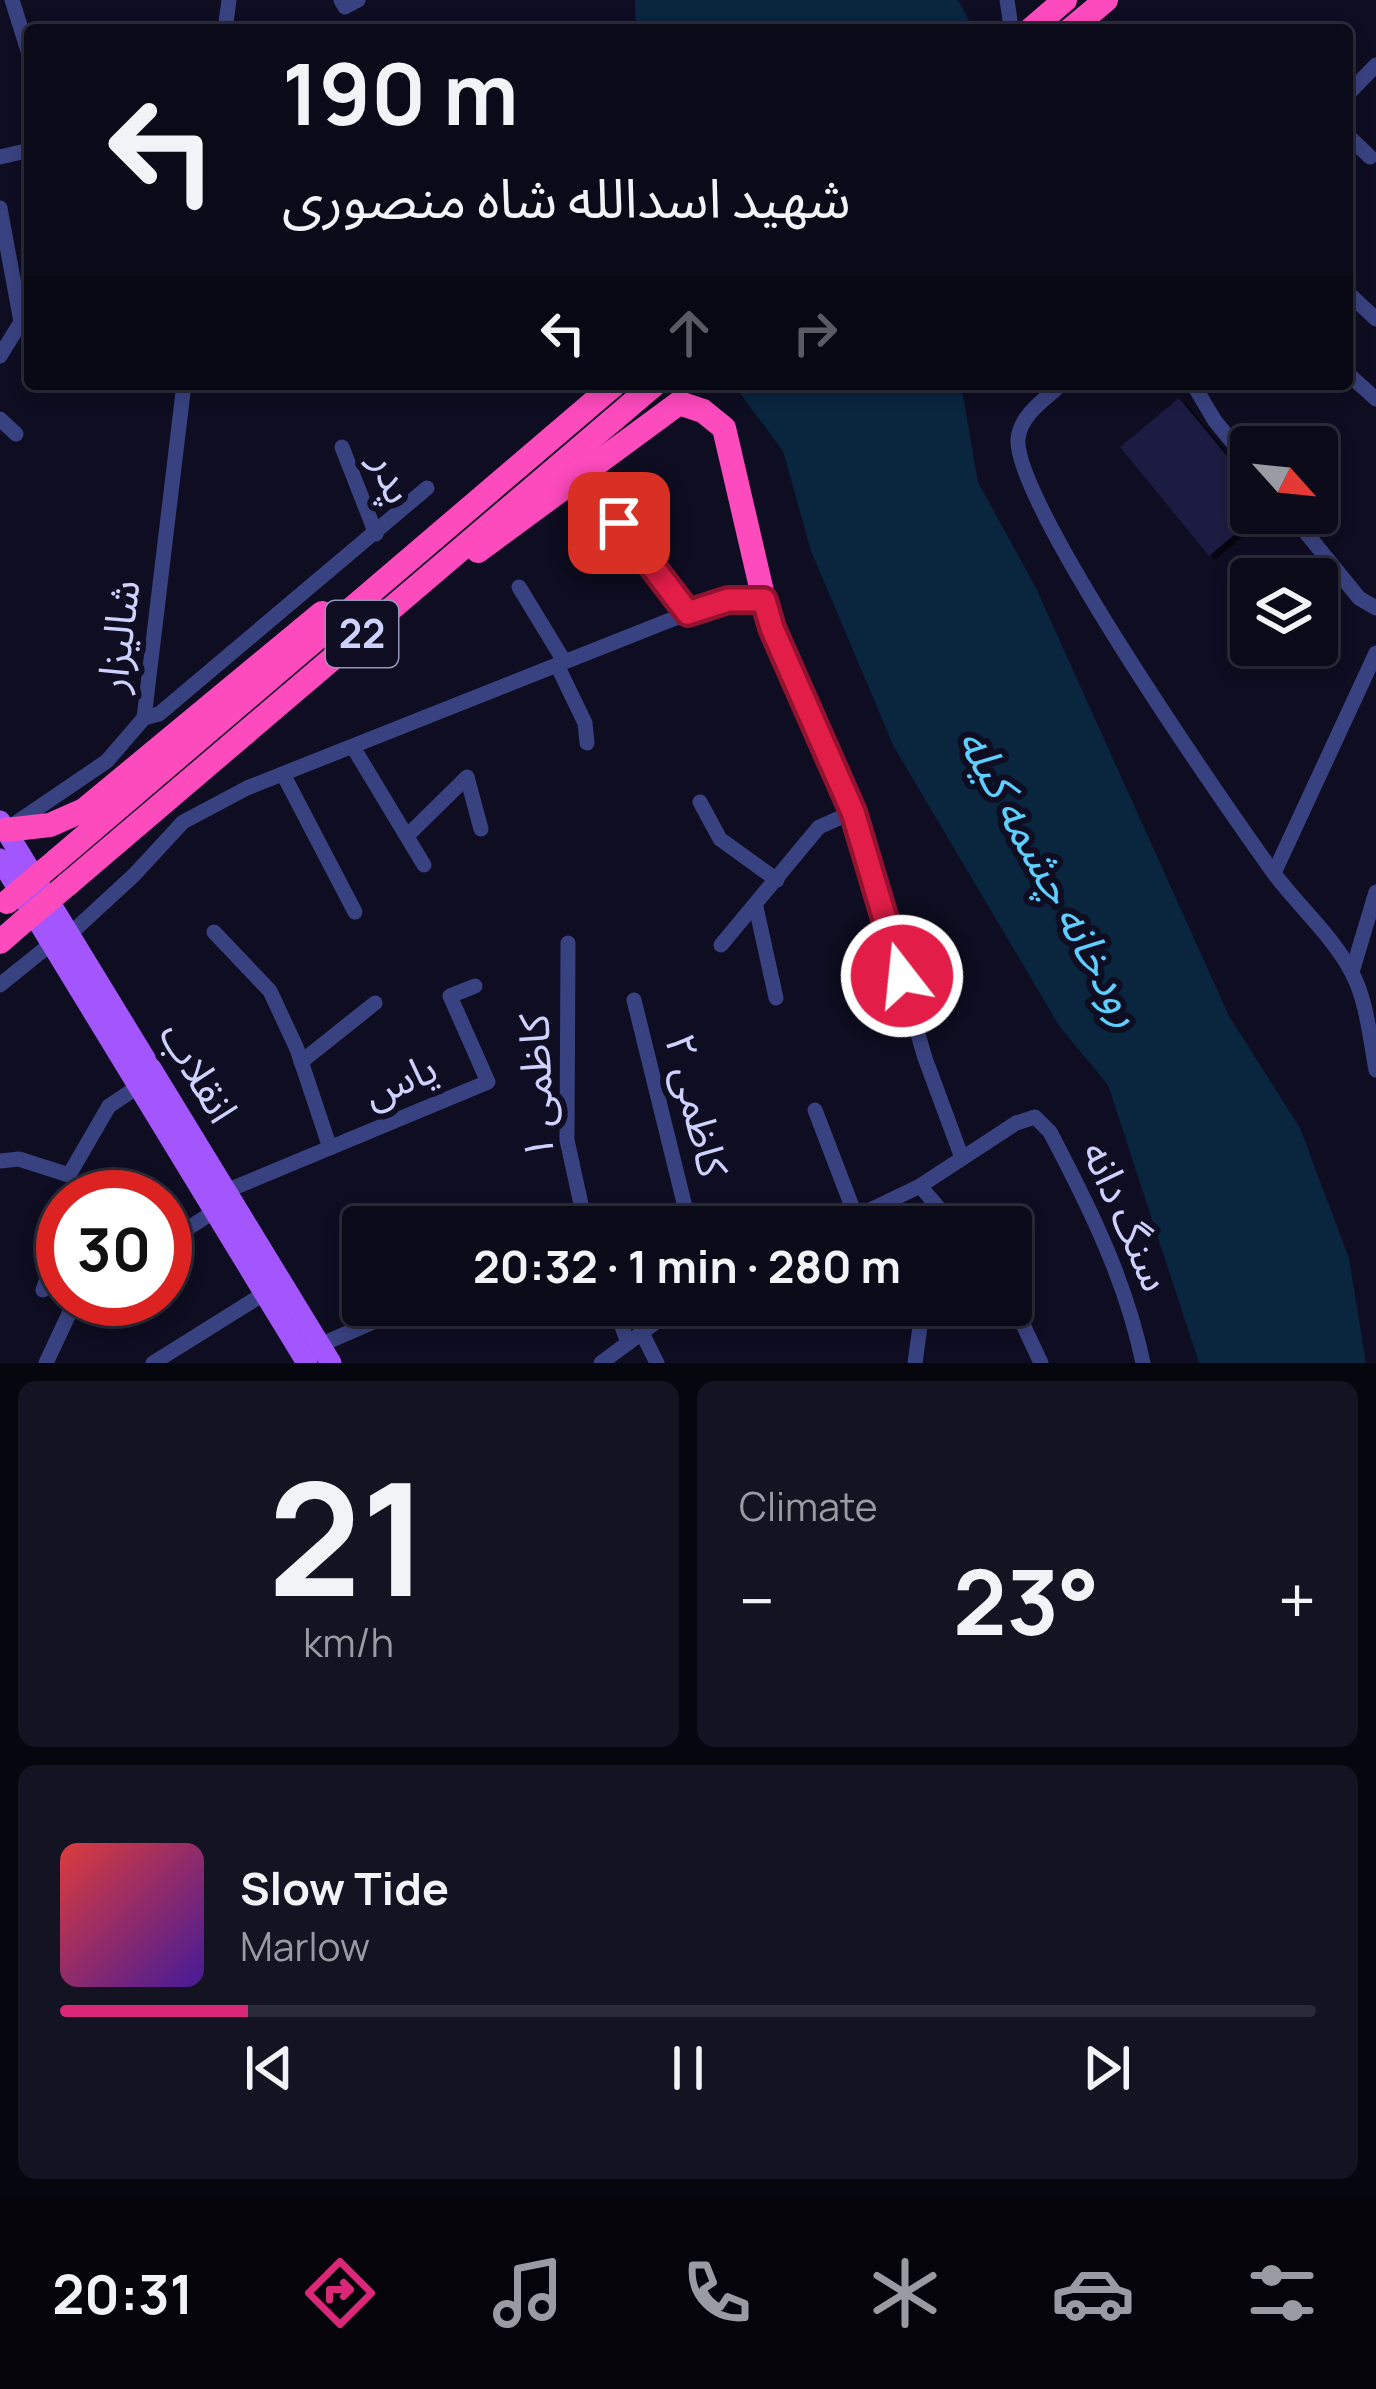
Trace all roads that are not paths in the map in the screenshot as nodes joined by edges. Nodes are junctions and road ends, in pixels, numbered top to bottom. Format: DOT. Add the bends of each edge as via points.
graph roads {
  1 [pos="12,0"];
  2 [pos="341,0"];
  3 [pos="358,0"];
  4 [pos="1007,0"];
  5 [pos="1065,0"];
  6 [pos="1106,0"];
  7 [pos="1027,23"];
  8 [pos="1077,24"];
  9 [pos="24,38"];
  10 [pos="1376,64"];
  11 [pos="1353,88"];
  12 [pos="1353,141"];
  13 [pos="1370,157"];
  14 [pos="0,208"];
  15 [pos="1353,298"];
  16 [pos="1376,319"];
  17 [pos="0,356"];
  18 [pos="1353,378"];
  19 [pos="183,390"];
  20 [pos="608,390"];
  21 [pos="648,390"];
  22 [pos="1055,390"];
  23 [pos="1197,390"];
  24 [pos="1376,398"];
  25 [pos="0,418"];
  26 [pos="16,434"];
  27 [pos="1230,439"];
  28 [pos="342,447"];
  29 [pos="512,473"];
  30 [pos="427,488"];
  31 [pos="619,523"];
  32 [pos="376,534"];
  33 [pos="1307,534"];
  34 [pos="433,573"];
  35 [pos="519,587"];
  36 [pos="764,600"];
  37 [pos="1376,608"];
  38 [pos="688,613"];
  39 [pos="1376,653"];
  40 [pos="560,663"];
  41 [pos="144,718"];
  42 [pos="587,742"];
  43 [pos="353,747"];
  44 [pos="283,774"];
  45 [pos="700,802"];
  46 [pos="853,812"];
  47 [pos="3,826"];
  48 [pos="481,829"];
  49 [pos="406,836"];
  50 [pos="0,859"];
  51 [pos="424,865"];
  52 [pos="1274,873"];
  53 [pos="777,880"];
  54 [pos="1376,892"];
  55 [pos="756,908"];
  56 [pos="10,911"];
  57 [pos="356,912"];
  58 [pos="214,932"];
  59 [pos="61,939"];
  60 [pos="0,942"];
  61 [pos="568,943"];
  62 [pos="721,945"];
  63 [pos="1352,972"];
  64 [pos="0,985"];
  65 [pos="475,986"];
  66 [pos="776,998"];
  67 [pos="634,1000"];
  68 [pos="375,1004"];
  69 [pos="1370,1004"];
  70 [pos="301,1062"];
  71 [pos="1376,1070"];
  72 [pos="139,1086"];
  73 [pos="814,1110"];
  74 [pos="330,1148"];
  75 [pos="962,1158"];
  76 [pos="0,1161"];
  77 [pos="53,1170"];
  78 [pos="72,1170"];
  79 [pos="920,1186"];
  80 [pos="220,1201"];
  81 [pos="581,1206"];
  82 [pos="685,1206"];
  83 [pos="852,1206"];
  84 [pos="879,1206"];
  85 [pos="936,1206"];
  86 [pos="192,1222"];
  87 [pos="265,1293"];
  88 [pos="63,1326"];
  89 [pos="374,1326"];
  90 [pos="627,1326"];
  91 [pos="651,1326"];
  92 [pos="920,1326"];
  93 [pos="1024,1326"];
  94 [pos="635,1338"];
  95 [pos="319,1357"];
  96 [pos="46,1363"];
  97 [pos="153,1363"];
  98 [pos="601,1363"];
  99 [pos="657,1363"];
  100 [pos="915,1363"];
  101 [pos="1041,1363"];
  102 [pos="1143,1363"];
  1 -- 9 [label="street"];
  2 -- 3 [label="street" via="345,7"];
  4 -- 7 [label="street"];
  5 -- 7 [label="highway"];
  6 -- 8 [label="highway"];
  10 -- 11 [label="street"];
  12 -- 13 [label="street"];
  14 -- 17 [label="street" via="21,322"];
  15 -- 16 [label="street"];
  18 -- 24 [label="street"];
  19 -- 41 [label="street, شالیزار"];
  20 -- 29 [label="highway, 22"];
  21 -- 34 [label="highway, 22"];
  22 -- 52 [label="street" via="1024,418 1018,439 1028,482 1077,577"];
  23 -- 27 [label="street"];
  25 -- 26 [label="street"];
  28 -- 32 [label="street, پدر"];
  29 -- 47 [label="highway" via="338,599 84,811 50,825"];
  29 -- 56 [label="highway, 22, bridge" via="57,860"];
  30 -- 32 [label="street"];
  31 -- 38 [label="street"];
  32 -- 41 [label="street" via="159,714"];
  33 -- 37 [label="street"];
  34 -- 36 [label="highway" via="489,546 679,403 724,428"];
  34 -- 56 [label="highway, 22, bridge" via="68,884"];
  35 -- 40 [label="street"];
  36 -- 38 [label="street" via="728,600"];
  36 -- 46 [label="street"];
  38 -- 40 [label="street"];
  39 -- 52 [label="street"];
  40 -- 42 [label="street"];
  40 -- 43 [label="street"];
  41 -- 47 [label="street, شالیزار" via="107,761"];
  43 -- 44 [label="street"];
  43 -- 49 [label="street"];
  44 -- 57 [label="street"];
  44 -- 59 [label="street" via="183,822"];
  45 -- 53 [label="street" via="721,839"];
  46 -- 53 [label="street" via="819,827"];
  46 -- 75 [label="street"];
  47 -- 59 [label="main road, انقلاب"];
  48 -- 49 [label="street" via="467,777"];
  49 -- 51 [label="street"];
  50 -- 59 [label="main road, انقلاب"];
  52 -- 63 [label="street"];
  53 -- 55 [label="street"];
  54 -- 63 [label="street"];
  55 -- 62 [label="street"];
  55 -- 66 [label="street"];
  56 -- 60 [label="highway, 22"];
  58 -- 70 [label="street" via="271,991"];
  59 -- 64 [label="street"];
  59 -- 72 [label="main road, انقلاب"];
  59 -- 80 [label="main road, انقلاب"];
  61 -- 81 [label="street, کاظمی ۱" via="567,1140"];
  63 -- 69 [label="street"];
  65 -- 74 [label="street, یاس" via="449,996 488,1082"];
  67 -- 82 [label="street, کاظمی ۲"];
  68 -- 70 [label="street"];
  69 -- 71 [label="street"];
  70 -- 74 [label="street"];
  72 -- 78 [label="street" via="109,1106"];
  72 -- 80 [label="main road, انقلاب"];
  73 -- 83 [label="street"];
  74 -- 80 [label="street, یاس"];
  75 -- 79 [label="street, سنگ دانه"];
  75 -- 102 [label="street, سنگ دانه" via="1035,1118 1050,1132 1111,1257"];
  76 -- 77 [label="street"];
  79 -- 84 [label="street, سنگ دانه"];
  79 -- 85 [label="street"];
  80 -- 86 [label="street, یاس"];
  80 -- 87 [label="main road, انقلاب"];
  80 -- 95 [label="main road, انقلاب"];
  87 -- 95 [label="main road, انقلاب"];
  87 -- 97 [label="street"];
  88 -- 96 [label="street"];
  89 -- 95 [label="street"];
  90 -- 94 [label="street"];
  91 -- 94 [label="street"];
  92 -- 100 [label="street"];
  93 -- 101 [label="street"];
  94 -- 98 [label="street"];
  94 -- 99 [label="street"];
}
